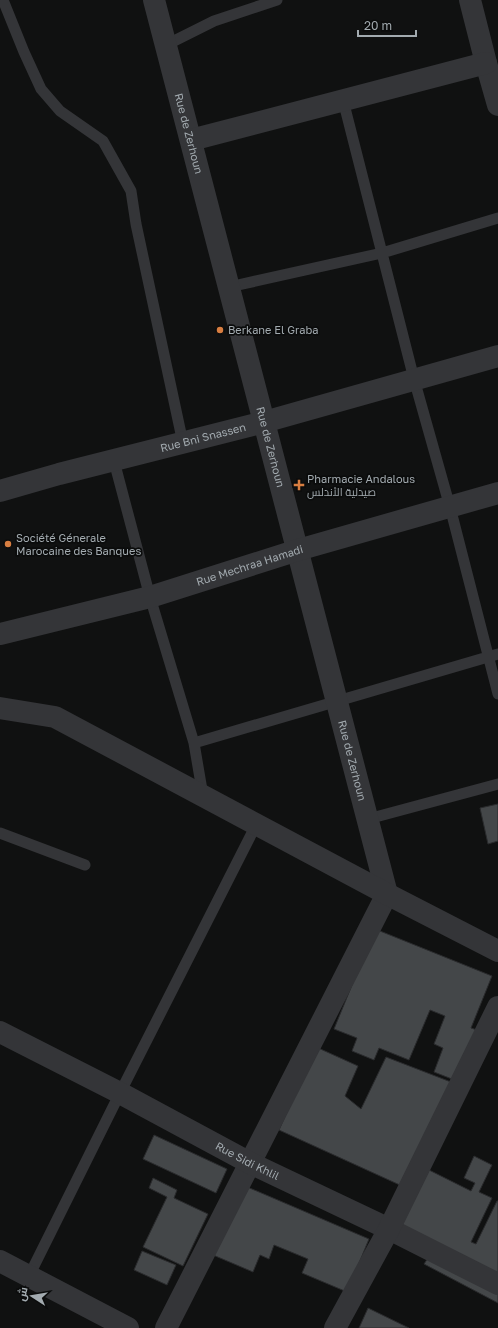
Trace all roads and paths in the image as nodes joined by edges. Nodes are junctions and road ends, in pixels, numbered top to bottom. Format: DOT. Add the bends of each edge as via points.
graph roads {
  1 [pos="3,0"];
  2 [pos="154,0"];
  3 [pos="277,0"];
  4 [pos="470,0"];
  5 [pos="166,44"];
  6 [pos="492,61"];
  7 [pos="343,100"];
  8 [pos="498,105"];
  9 [pos="191,140"];
  10 [pos="498,218"];
  11 [pos="382,253"];
  12 [pos="229,287"];
  13 [pos="498,356"];
  14 [pos="414,379"];
  15 [pos="264,422"];
  16 [pos="184,443"];
  17 [pos="114,461"];
  18 [pos="0,491"];
  19 [pos="498,493"];
  20 [pos="450,507"];
  21 [pos="298,550"];
  22 [pos="150,597"];
  23 [pos="0,634"];
  24 [pos="493,655"];
  25 [pos="498,694"];
  26 [pos="337,701"];
  27 [pos="0,708"];
  28 [pos="194,743"];
  29 [pos="498,784"];
  30 [pos="203,796"];
  31 [pos="368,819"];
  32 [pos="256,825"];
  33 [pos="0,833"];
  34 [pos="85,864"];
  35 [pos="387,894"];
  36 [pos="498,951"];
  37 [pos="498,1007"];
  38 [pos="0,1032"];
  39 [pos="120,1093"];
  40 [pos="250,1164"];
  41 [pos="389,1229"];
  42 [pos="0,1261"];
  43 [pos="29,1276"];
  44 [pos="498,1284"];
  45 [pos="128,1328"];
  46 [pos="166,1328"];
  47 [pos="335,1328"];
  1 -- 16 [label="lane" via="41,89 60,112 104,141 131,191"];
  2 -- 5 [label="street, Rue de Zerhoun"];
  3 -- 5 [label="lane" via="214,21"];
  4 -- 6 [label="street"];
  5 -- 9 [label="street, Rue de Zerhoun"];
  6 -- 7 [label="street"];
  6 -- 8 [label="street"];
  7 -- 9 [label="street"];
  7 -- 11 [label="lane"];
  9 -- 12 [label="street, Rue de Zerhoun"];
  10 -- 11 [label="lane"];
  11 -- 12 [label="lane"];
  11 -- 14 [label="lane"];
  12 -- 15 [label="street, Rue de Zerhoun"];
  13 -- 14 [label="street, Rue Bni Snassen"];
  14 -- 15 [label="street, Rue Bni Snassen"];
  14 -- 20 [label="lane"];
  15 -- 16 [label="street, Rue Bni Snassen"];
  15 -- 21 [label="street, Rue de Zerhoun"];
  16 -- 17 [label="street, Rue Bni Snassen"];
  17 -- 18 [label="street, Rue Bni Snassen"];
  17 -- 22 [label="lane"];
  19 -- 20 [label="street, Rue Mechraa Hamadi"];
  20 -- 21 [label="street, Rue Mechraa Hamadi"];
  20 -- 24 [label="lane"];
  21 -- 22 [label="street, Rue Mechraa Hamadi"];
  21 -- 26 [label="street, Rue de Zerhoun"];
  22 -- 23 [label="street, Rue Mechraa Hamadi"];
  22 -- 28 [label="lane"];
  24 -- 25 [label="lane"];
  24 -- 26 [label="lane"];
  26 -- 28 [label="lane"];
  26 -- 31 [label="street, Rue de Zerhoun"];
  27 -- 30 [label="street" via="54,717"];
  28 -- 30 [label="lane"];
  29 -- 31 [label="lane"];
  30 -- 32 [label="street"];
  31 -- 35 [label="street, Rue de Zerhoun"];
  32 -- 35 [label="street"];
  32 -- 39 [label="lane"];
  33 -- 34 [label="lane"];
  35 -- 36 [label="street"];
  35 -- 40 [label="street"];
  37 -- 41 [label="street"];
  38 -- 39 [label="street, Rue Sidi Khlil"];
  39 -- 40 [label="street, Rue Sidi Khlil"];
  39 -- 43 [label="lane"];
  40 -- 41 [label="street, Rue Sidi Khlil"];
  40 -- 46 [label="street"];
  41 -- 44 [label="street, Rue Sidi Khlil"];
  41 -- 47 [label="street"];
  42 -- 43 [label="street"];
  43 -- 45 [label="street"];
}
